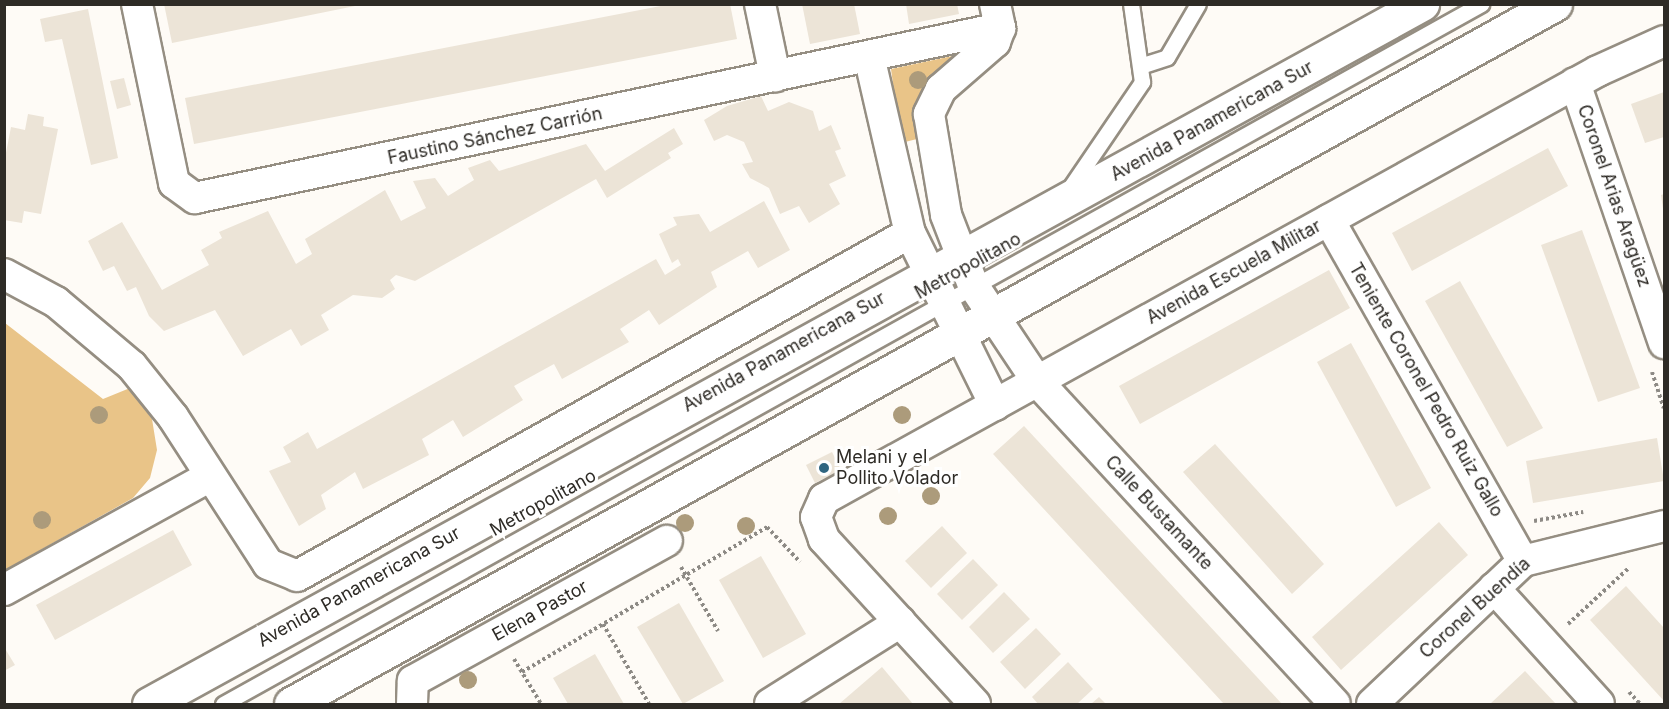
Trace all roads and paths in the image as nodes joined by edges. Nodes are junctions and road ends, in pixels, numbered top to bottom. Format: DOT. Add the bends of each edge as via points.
graph roads {
  1 [pos="137,4"];
  2 [pos="760,4"];
  3 [pos="1131,4"];
  4 [pos="1198,4"];
  5 [pos="1422,4"];
  6 [pos="1481,4"];
  7 [pos="1555,4"];
  8 [pos="997,16"];
  9 [pos="1665,41"];
  10 [pos="869,56"];
  11 [pos="1143,64"];
  12 [pos="774,76"];
  13 [pos="1575,83"];
  14 [pos="1048,212"];
  15 [pos="1329,220"];
  16 [pos="910,233"];
  17 [pos="966,271"];
  18 [pos="4,274"];
  19 [pos="927,274"];
  20 [pos="1654,281"];
  21 [pos="941,303"];
  22 [pos="990,315"];
  23 [pos="957,333"];
  24 [pos="1665,343"];
  25 [pos="1037,381"];
  26 [pos="995,405"];
  27 [pos="209,477"];
  28 [pos="1665,526"];
  29 [pos="767,527"];
  30 [pos="667,541"];
  31 [pos="1523,561"];
  32 [pos="1634,564"];
  33 [pos="686,575"];
  34 [pos="1494,588"];
  35 [pos="4,591"];
  36 [pos="900,621"];
  37 [pos="603,624"];
  38 [pos="1567,625"];
  39 [pos="718,631"];
  40 [pos="499,634"];
  41 [pos="522,672"];
  42 [pos="412,693"];
  43 [pos="149,705"];
  44 [pos="223,705"];
  45 [pos="291,705"];
  46 [pos="541,705"];
  47 [pos="649,705"];
  48 [pos="770,705"];
  49 [pos="975,705"];
  50 [pos="1335,705"];
  51 [pos="1372,705"];
  52 [pos="1599,705"];
  1 -- 12 [label="street, Faustino Sánchez Carrión" via="174,183 195,198"];
  2 -- 12 [label="street"];
  3 -- 11 [label="lane"];
  4 -- 11 [label="lane" via="1167,57"];
  5 -- 14 [label="main road, Avenida Panamericana Sur"];
  6 -- 17 [label="lane, Metropolitano"];
  7 -- 22 [label="main road"];
  8 -- 10 [label="street, Faustino Sánchez Carrión"];
  8 -- 17 [label="street, Calle Bustamante" via="985,52 941,89 928,114 946,215"];
  9 -- 13 [label="street, Avenida Escuela Militar"];
  10 -- 12 [label="street, Faustino Sánchez Carrión"];
  10 -- 16 [label="street"];
  11 -- 14 [label="lane" via="1142,82 1127,110"];
  13 -- 15 [label="street, Avenida Escuela Militar"];
  13 -- 20 [label="street, Coronel Arias Aragüez"];
  14 -- 17 [label="main road, Avenida Panamericana Sur"];
  15 -- 25 [label="street, Avenida Escuela Militar"];
  15 -- 31 [label="street, Teniente Coronel Pedro Ruiz Gallo"];
  16 -- 19 [label="street"];
  16 -- 27 [label="street" via="297,576 268,564"];
  17 -- 19 [label="main road, Avenida Panamericana Sur"];
  17 -- 21 [label="lane, Metropolitano"];
  17 -- 22 [label="street, Calle Bustamante"];
  18 -- 27 [label="street" via="56,302 132,366 173,417"];
  19 -- 21 [label="street"];
  19 -- 43 [label="main road, Avenida Panamericana Sur"];
  20 -- 24 [label="street, Coronel Arias Aragüez"];
  21 -- 23 [label="street"];
  21 -- 44 [label="lane, Metropolitano"];
  22 -- 23 [label="main road"];
  22 -- 25 [label="street, Calle Bustamante"];
  23 -- 26 [label="street"];
  23 -- 45 [label="main road"];
  25 -- 26 [label="street, Avenida Escuela Militar"];
  25 -- 50 [label="street, Calle Bustamante"];
  26 -- 36 [label="street, Avenida Escuela Militar" via="824,499 816,517 824,539"];
  27 -- 35 [label="street"];
  28 -- 31 [label="street, Coronel Buendía"];
  29 -- 33 [label="path"];
  30 -- 33 [label="path"];
  30 -- 40 [label="street, Elena Pastor"];
  31 -- 34 [label="street, Coronel Buendía"];
  32 -- 38 [label="path"];
  33 -- 37 [label="path"];
  33 -- 39 [label="path"];
  34 -- 51 [label="street, Coronel Buendía"];
  34 -- 52 [label="street"];
  36 -- 48 [label="street"];
  36 -- 49 [label="street"];
  37 -- 41 [label="path"];
  37 -- 47 [label="path"];
  40 -- 41 [label="path"];
  40 -- 42 [label="street, Elena Pastor"];
  41 -- 46 [label="path"];
}
